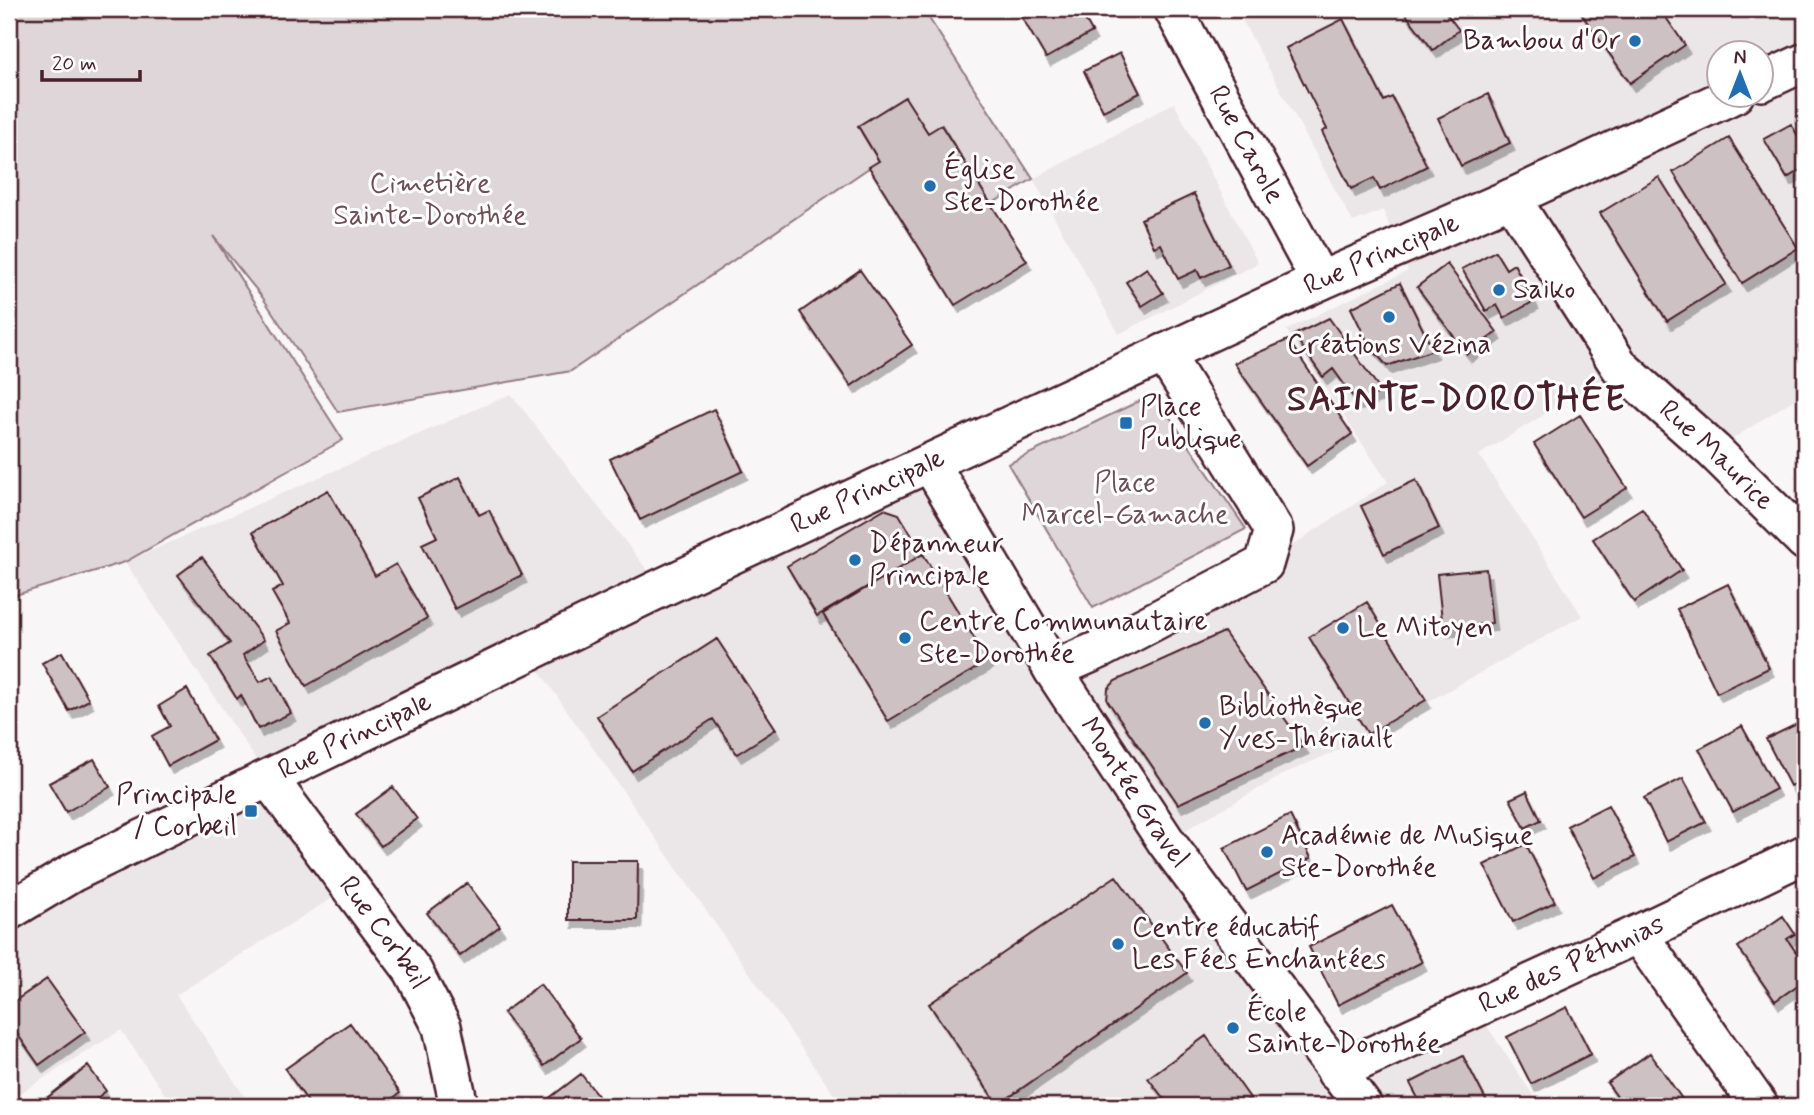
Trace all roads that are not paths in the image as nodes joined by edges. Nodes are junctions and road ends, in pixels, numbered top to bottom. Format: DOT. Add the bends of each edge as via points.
graph roads {
  1 [pos="1174,9"];
  2 [pos="1805,62"];
  3 [pos="1776,75"];
  4 [pos="1706,107"];
  5 [pos="1511,198"];
  6 [pos="1320,281"];
  7 [pos="1164,353"];
  8 [pos="930,463"];
  9 [pos="1805,541"];
  10 [pos="1053,670"];
  11 [pos="269,779"];
  12 [pos="1805,854"];
  13 [pos="9,911"];
  14 [pos="1638,934"];
  15 [pos="1336,1072"];
  16 [pos="459,1106"];
  17 [pos="1363,1106"];
  18 [pos="1759,1106"];
  1 -- 6 [label="street, Rue Carole"];
  2 -- 3 [label="street"];
  4 -- 5 [label="street, Rue Principale"];
  5 -- 6 [label="street, Rue Principale"];
  5 -- 9 [label="street, Rue Maurice" via="1620,367"];
  6 -- 7 [label="street, Rue Principale"];
  7 -- 8 [label="street, Rue Principale"];
  7 -- 10 [label="street" via="1274,530 1264,564"];
  8 -- 10 [label="street, Montée Gravel"];
  8 -- 11 [label="street, Rue Principale"];
  10 -- 15 [label="street, Montée Gravel" via="1167,843"];
  11 -- 13 [label="street, Rue Principale" via="74,872"];
  11 -- 16 [label="street, Rue Corbeil" via="413,971 442,1027"];
  12 -- 14 [label="street, Rue des Pétunias"];
  14 -- 15 [label="street, Rue des Pétunias"];
  14 -- 18 [label="street"];
  15 -- 17 [label="street, Montée Gravel"];
}
